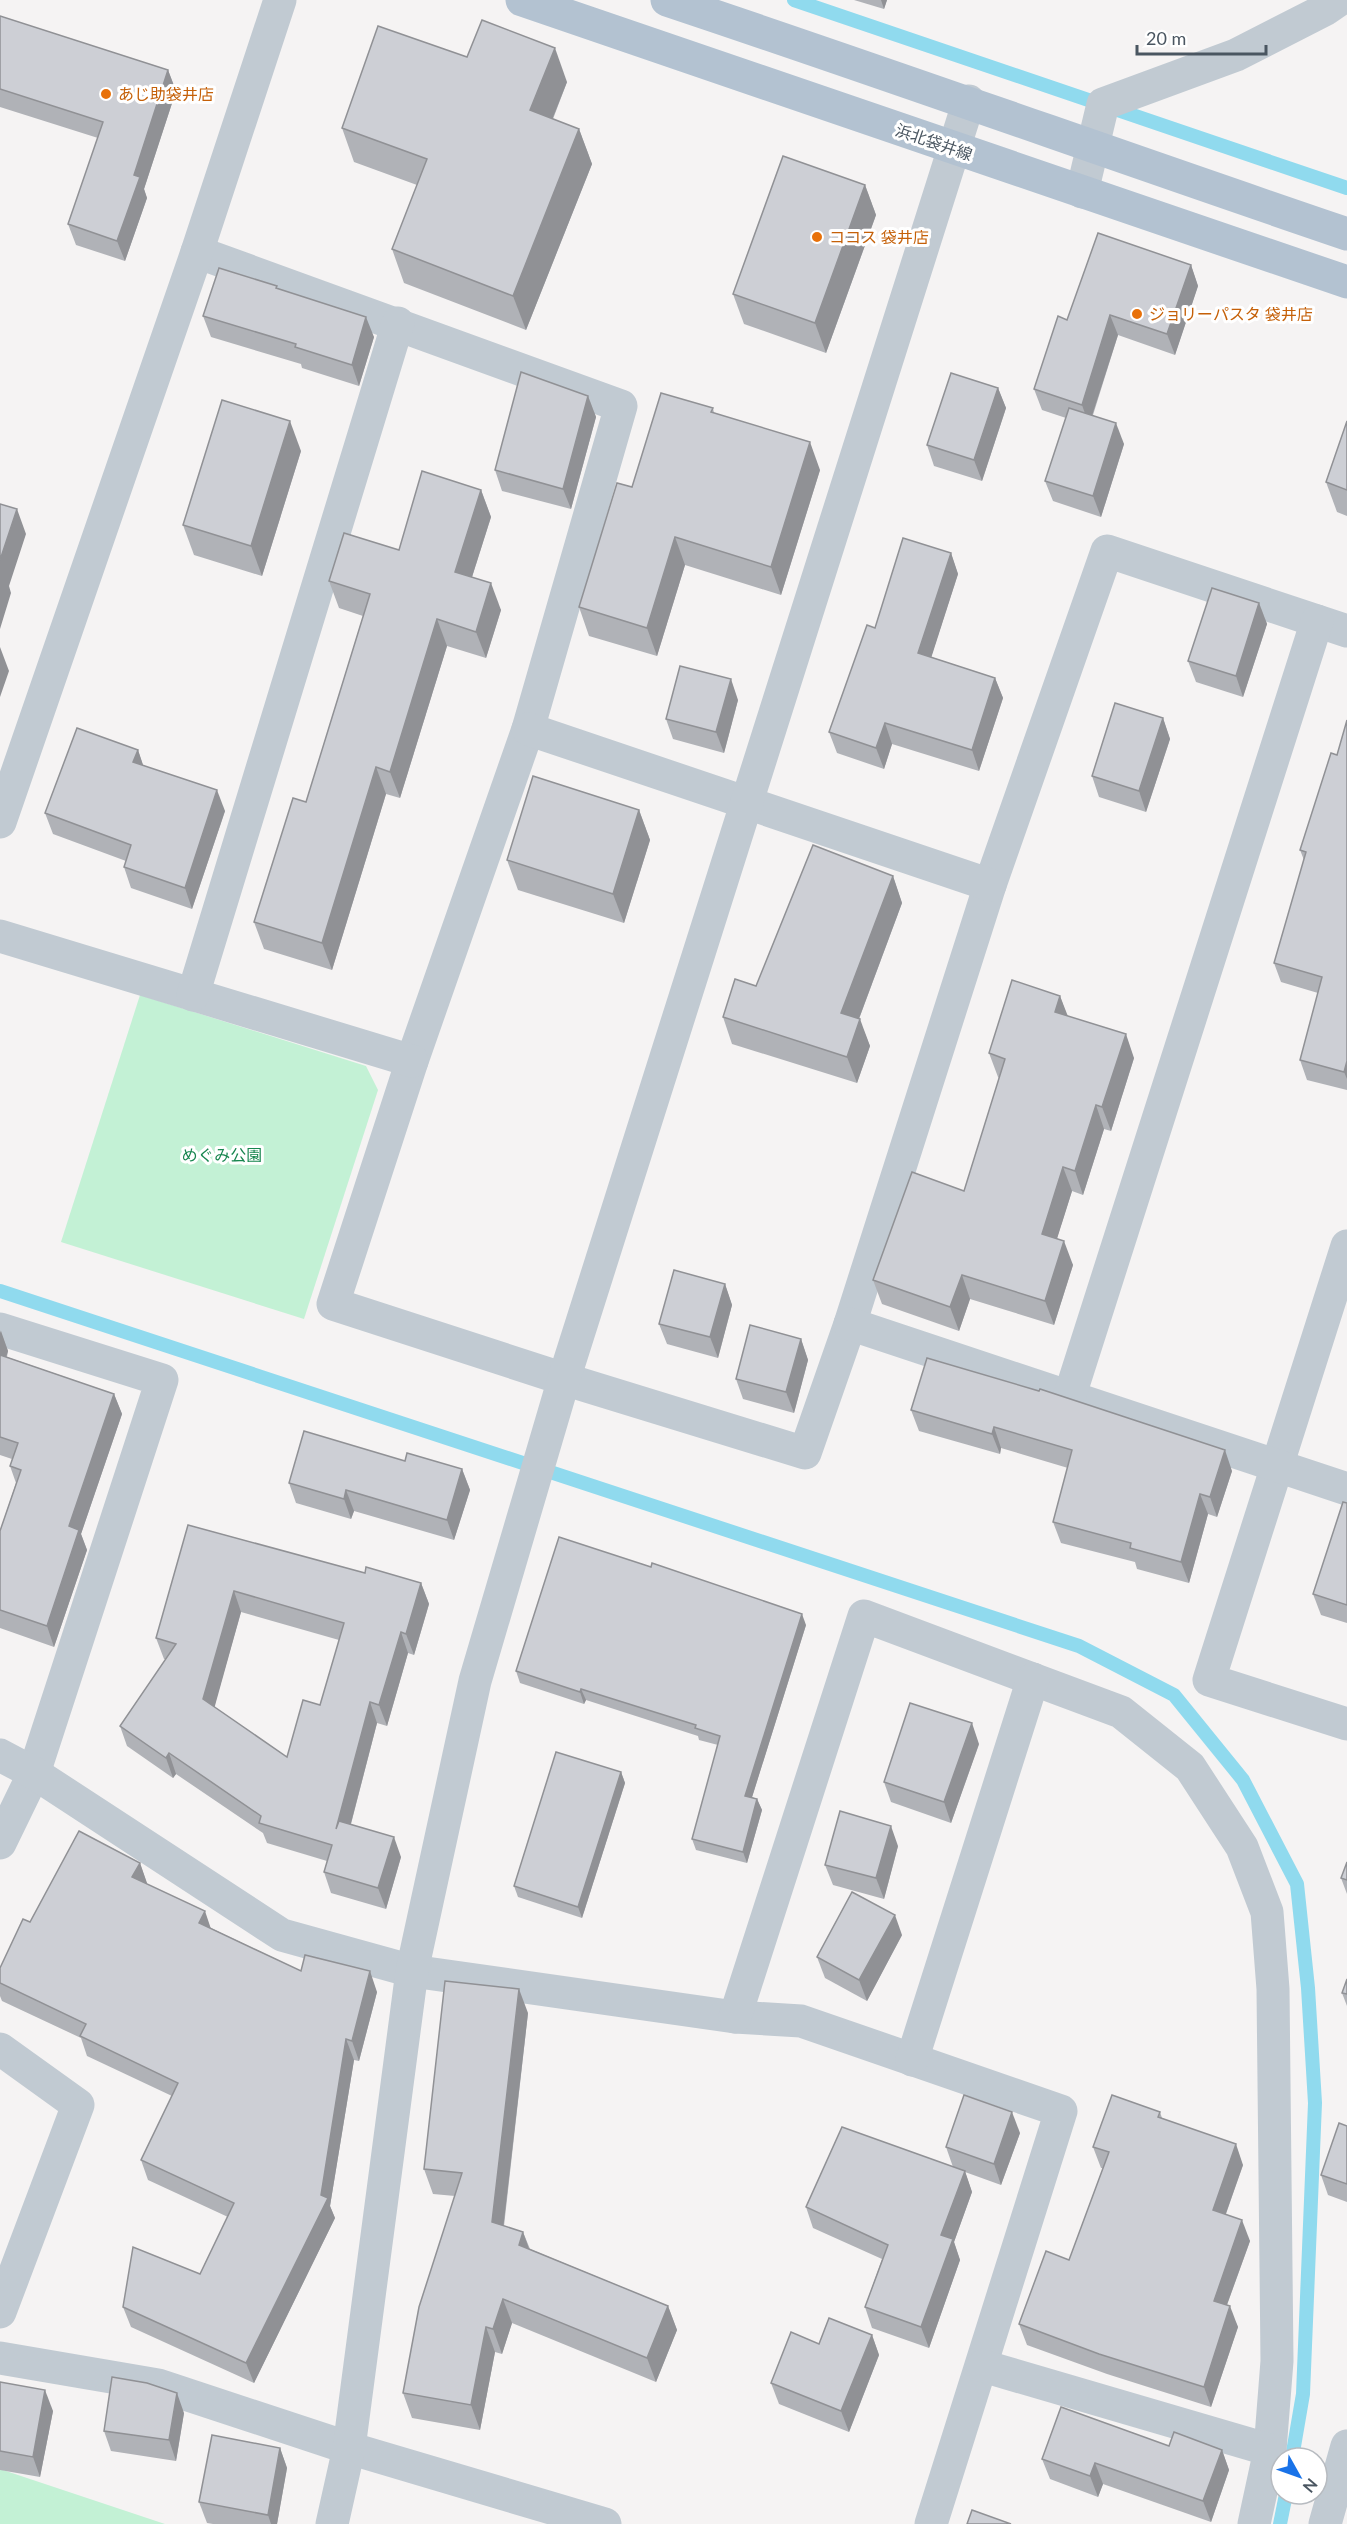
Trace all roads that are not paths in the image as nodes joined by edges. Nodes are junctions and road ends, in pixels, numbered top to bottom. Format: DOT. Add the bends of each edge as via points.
graph roads {
  1 [pos="280,0"];
  2 [pos="522,0"];
  3 [pos="668,0"];
  4 [pos="1338,0"];
  5 [pos="969,101"];
  6 [pos="1092,147"];
  7 [pos="954,148"];
  8 [pos="1082,192"];
  9 [pos="1347,234"];
  10 [pos="197,252"];
  11 [pos="1347,282"];
  12 [pos="398,322"];
  13 [pos="1332,626"];
  14 [pos="528,729"];
  15 [pos="746,801"];
  16 [pos="0,822"];
  17 [pos="990,885"];
  18 [pos="0,936"];
  19 [pos="193,995"];
  20 [pos="412,1060"];
  21 [pos="1347,1246"];
  22 [pos="850,1324"];
  23 [pos="0,1329"];
  24 [pos="564,1379"];
  25 [pos="1069,1398"];
  26 [pos="1277,1467"];
  27 [pos="1347,1489"];
  28 [pos="1033,1679"];
  29 [pos="1347,1724"];
  30 [pos="0,1755"];
  31 [pos="34,1773"];
  32 [pos="0,1843"];
  33 [pos="412,1971"];
  34 [pos="735,2017"];
  35 [pos="0,2049"];
  36 [pos="912,2060"];
  37 [pos="0,2312"];
  38 [pos="0,2358"];
  39 [pos="983,2366"];
  40 [pos="1270,2446"];
  41 [pos="1347,2446"];
  42 [pos="349,2448"];
  43 [pos="1269,2450"];
  44 [pos="1269,2455"];
  45 [pos="332,2524"];
  46 [pos="605,2524"];
  47 [pos="931,2524"];
  48 [pos="1254,2524"];
  49 [pos="1325,2524"];
  1 -- 10 [label="street"];
  2 -- 7 [label="main road, 浜北袋井線"];
  3 -- 5 [label="main road"];
  4 -- 6 [label="street" via="1236,55 1103,104"];
  5 -- 6 [label="main road"];
  5 -- 7 [label="street"];
  6 -- 8 [label="street"];
  6 -- 9 [label="main road"];
  7 -- 8 [label="main road, 浜北袋井線"];
  7 -- 15 [label="street"];
  8 -- 11 [label="main road, 浜北袋井線"];
  10 -- 12 [label="street"];
  10 -- 16 [label="street"];
  12 -- 14 [label="street" via="621,406"];
  12 -- 19 [label="street"];
  13 -- 17 [label="street" via="1107,551"];
  13 -- 25 [label="street"];
  14 -- 15 [label="street"];
  14 -- 20 [label="street"];
  15 -- 17 [label="street"];
  15 -- 24 [label="street"];
  17 -- 22 [label="street"];
  18 -- 19 [label="street"];
  19 -- 20 [label="street"];
  20 -- 24 [label="street" via="333,1304"];
  21 -- 26 [label="street"];
  22 -- 24 [label="street" via="805,1453"];
  22 -- 25 [label="street"];
  23 -- 31 [label="street" via="162,1380"];
  24 -- 33 [label="street" via="475,1681"];
  25 -- 26 [label="street"];
  26 -- 27 [label="street"];
  26 -- 29 [label="street" via="1209,1680"];
  28 -- 34 [label="street" via="864,1616"];
  28 -- 36 [label="street"];
  28 -- 40 [label="street" via="1121,1712 1190,1767 1242,1847 1267,1912 1273,1989 1277,2361"];
  30 -- 31 [label="street"];
  31 -- 32 [label="street"];
  31 -- 33 [label="street" via="282,1935"];
  33 -- 34 [label="street"];
  33 -- 42 [label="street"];
  34 -- 36 [label="street" via="801,2021"];
  35 -- 37 [label="street" via="78,2105"];
  36 -- 39 [label="street" via="1061,2112"];
  38 -- 42 [label="street" via="158,2385"];
  39 -- 43 [label="street"];
  39 -- 47 [label="street"];
  41 -- 49 [label="street"];
  42 -- 45 [label="street"];
  42 -- 46 [label="street"];
  44 -- 48 [label="street"];
}
